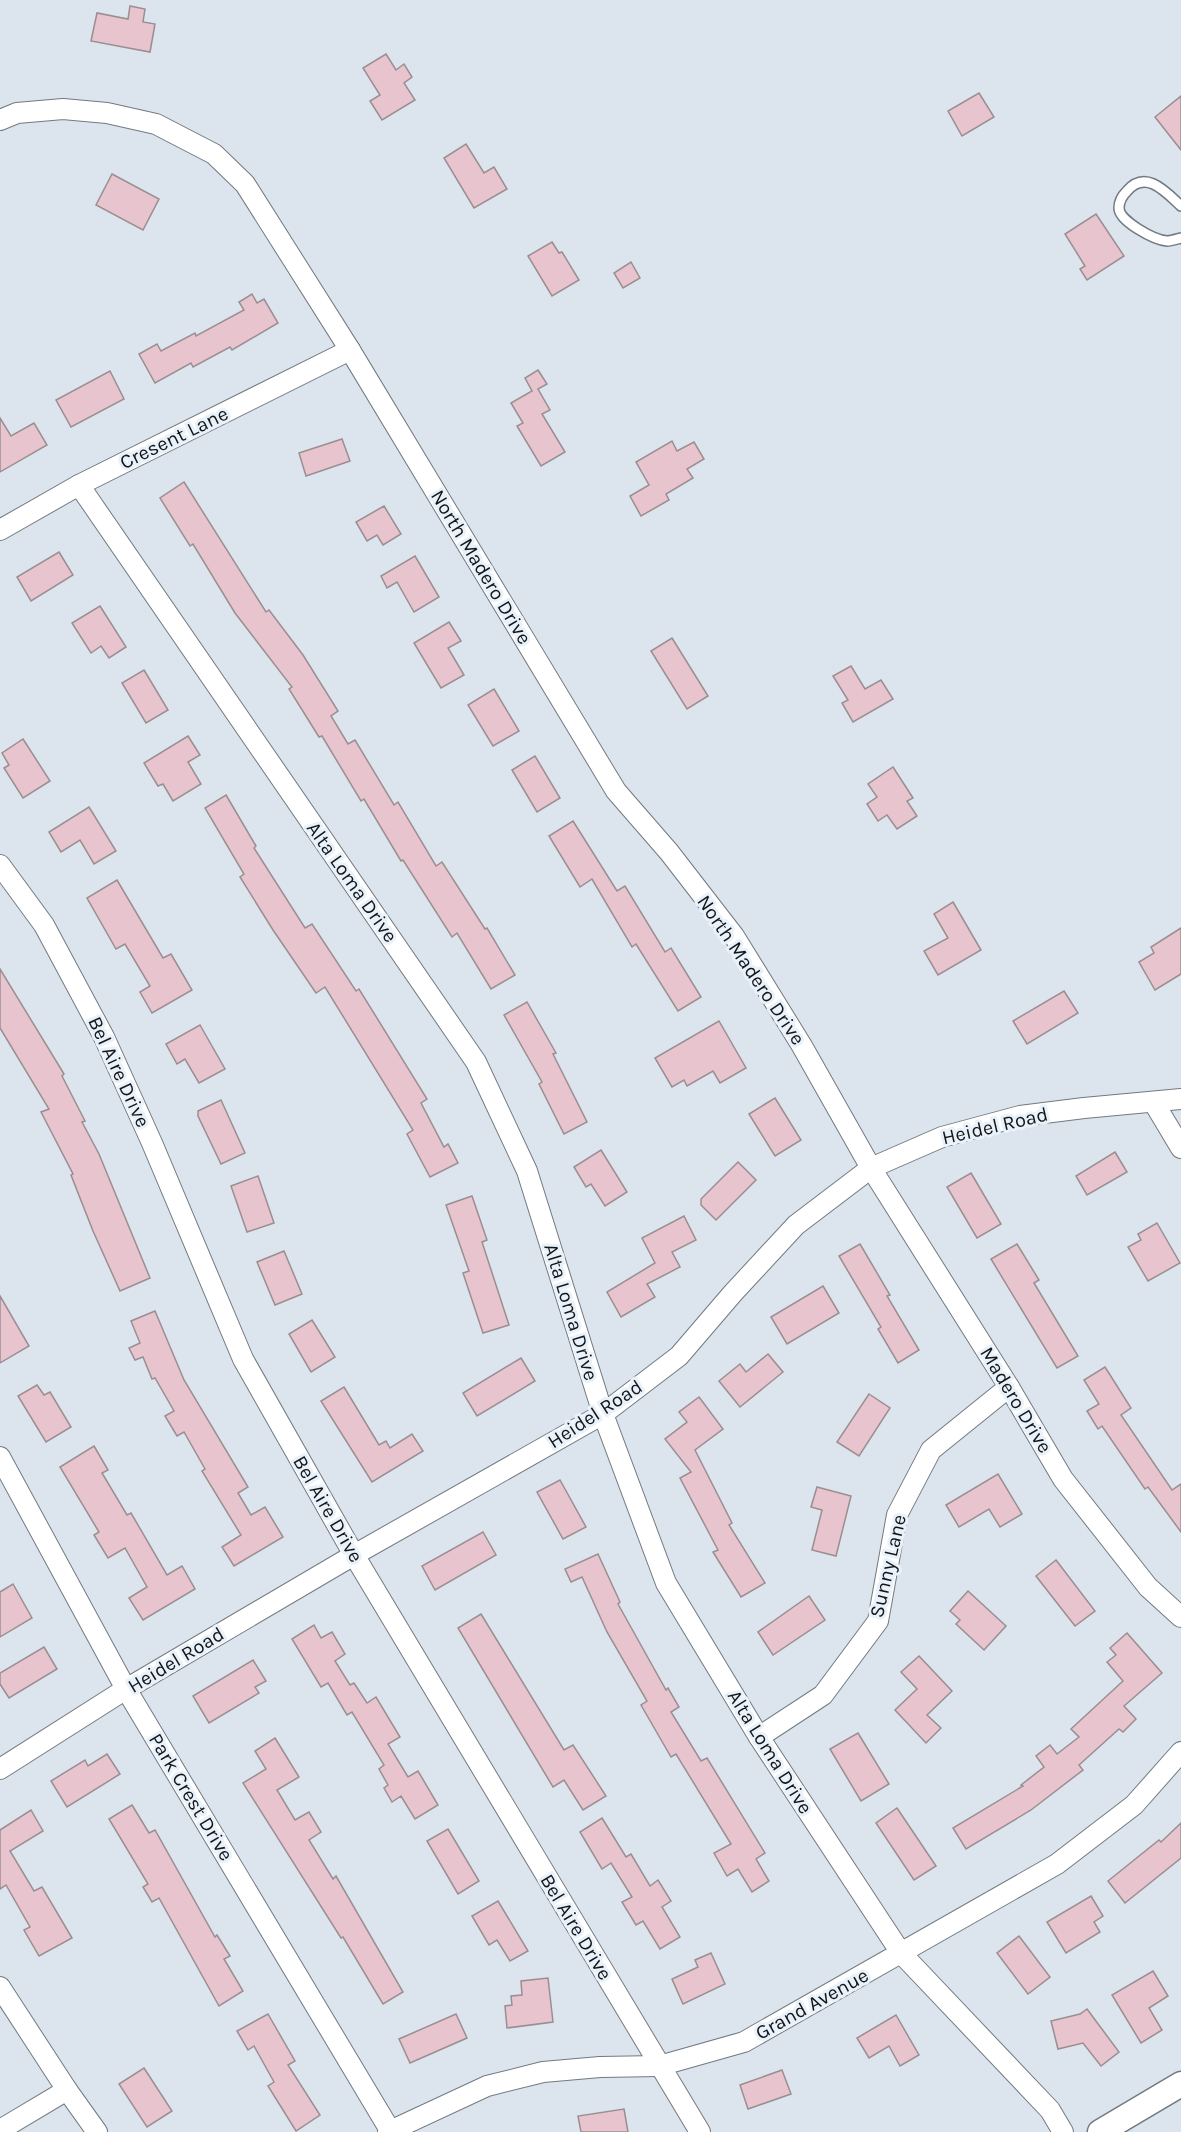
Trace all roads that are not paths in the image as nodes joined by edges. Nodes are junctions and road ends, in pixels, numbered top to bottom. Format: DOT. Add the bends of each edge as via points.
graph roads {
  1 [pos="0,120"];
  2 [pos="1181,207"];
  3 [pos="1181,238"];
  4 [pos="350,350"];
  5 [pos="79,485"];
  6 [pos="0,530"];
  7 [pos="0,865"];
  8 [pos="1181,1099"];
  9 [pos="1154,1102"];
  10 [pos="1181,1148"];
  11 [pos="871,1167"];
  12 [pos="1009,1387"];
  13 [pos="603,1414"];
  14 [pos="0,1457"];
  15 [pos="354,1555"];
  16 [pos="1181,1617"];
  17 [pos="126,1689"];
  18 [pos="759,1737"];
  19 [pos="1181,1752"];
  20 [pos="0,1769"];
  21 [pos="901,1953"];
  22 [pos="0,1987"];
  23 [pos="659,2066"];
  24 [pos="1181,2084"];
  25 [pos="67,2090"];
  26 [pos="0,2130"];
  27 [pos="390,2131"];
  28 [pos="97,2132"];
  29 [pos="700,2132"];
  30 [pos="1063,2132"];
  31 [pos="1100,2132"];
  1 -- 4 [label="street, North Madero Drive" via="17,113 63,108 107,113 156,124 213,154 245,184"];
  2 -- 3 [label="lane" via="1164,189 1151,182 1140,182 1120,199 1119,210 1124,219 1146,234 1167,241"];
  4 -- 5 [label="street, Cresent Lane"];
  4 -- 11 [label="street, North Madero Drive" via="616,791 734,936"];
  5 -- 6 [label="street, Cresent Lane"];
  5 -- 13 [label="street, Alta Loma Drive" via="476,1062 527,1171"];
  7 -- 15 [label="street, Bel Aire Drive" via="44,925 104,1037 243,1359"];
  8 -- 9 [label="street, Heidel Road"];
  9 -- 10 [label="street"];
  9 -- 11 [label="street, Heidel Road" via="1020,1116 942,1137"];
  11 -- 12 [label="street, Madero Drive"];
  11 -- 13 [label="street, Heidel Road" via="796,1225 680,1356"];
  12 -- 16 [label="street, Madero Drive" via="1063,1479 1148,1587"];
  12 -- 18 [label="street, Sunny Lane" via="931,1450 897,1515 878,1621 823,1695"];
  13 -- 15 [label="street, Heidel Road"];
  13 -- 18 [label="street, Alta Loma Drive" via="666,1583"];
  14 -- 17 [label="street, Park Crest Drive"];
  15 -- 17 [label="street, Heidel Road"];
  15 -- 23 [label="street, Bel Aire Drive"];
  17 -- 20 [label="street, Heidel Road"];
  17 -- 27 [label="street, Park Crest Drive"];
  18 -- 21 [label="street, Alta Loma Drive"];
  19 -- 21 [label="street, Grand Avenue" via="1134,1805 1057,1864"];
  21 -- 23 [label="street, Grand Avenue" via="744,2042"];
  21 -- 30 [label="street, Alta Loma Drive" via="1050,2110"];
  22 -- 25 [label="street"];
  23 -- 27 [label="street, Grand Avenue" via="543,2072 487,2086"];
  23 -- 29 [label="street, Bel Aire Drive"];
  24 -- 31 [label="street"];
  25 -- 26 [label="street"];
  25 -- 28 [label="street"];
}
